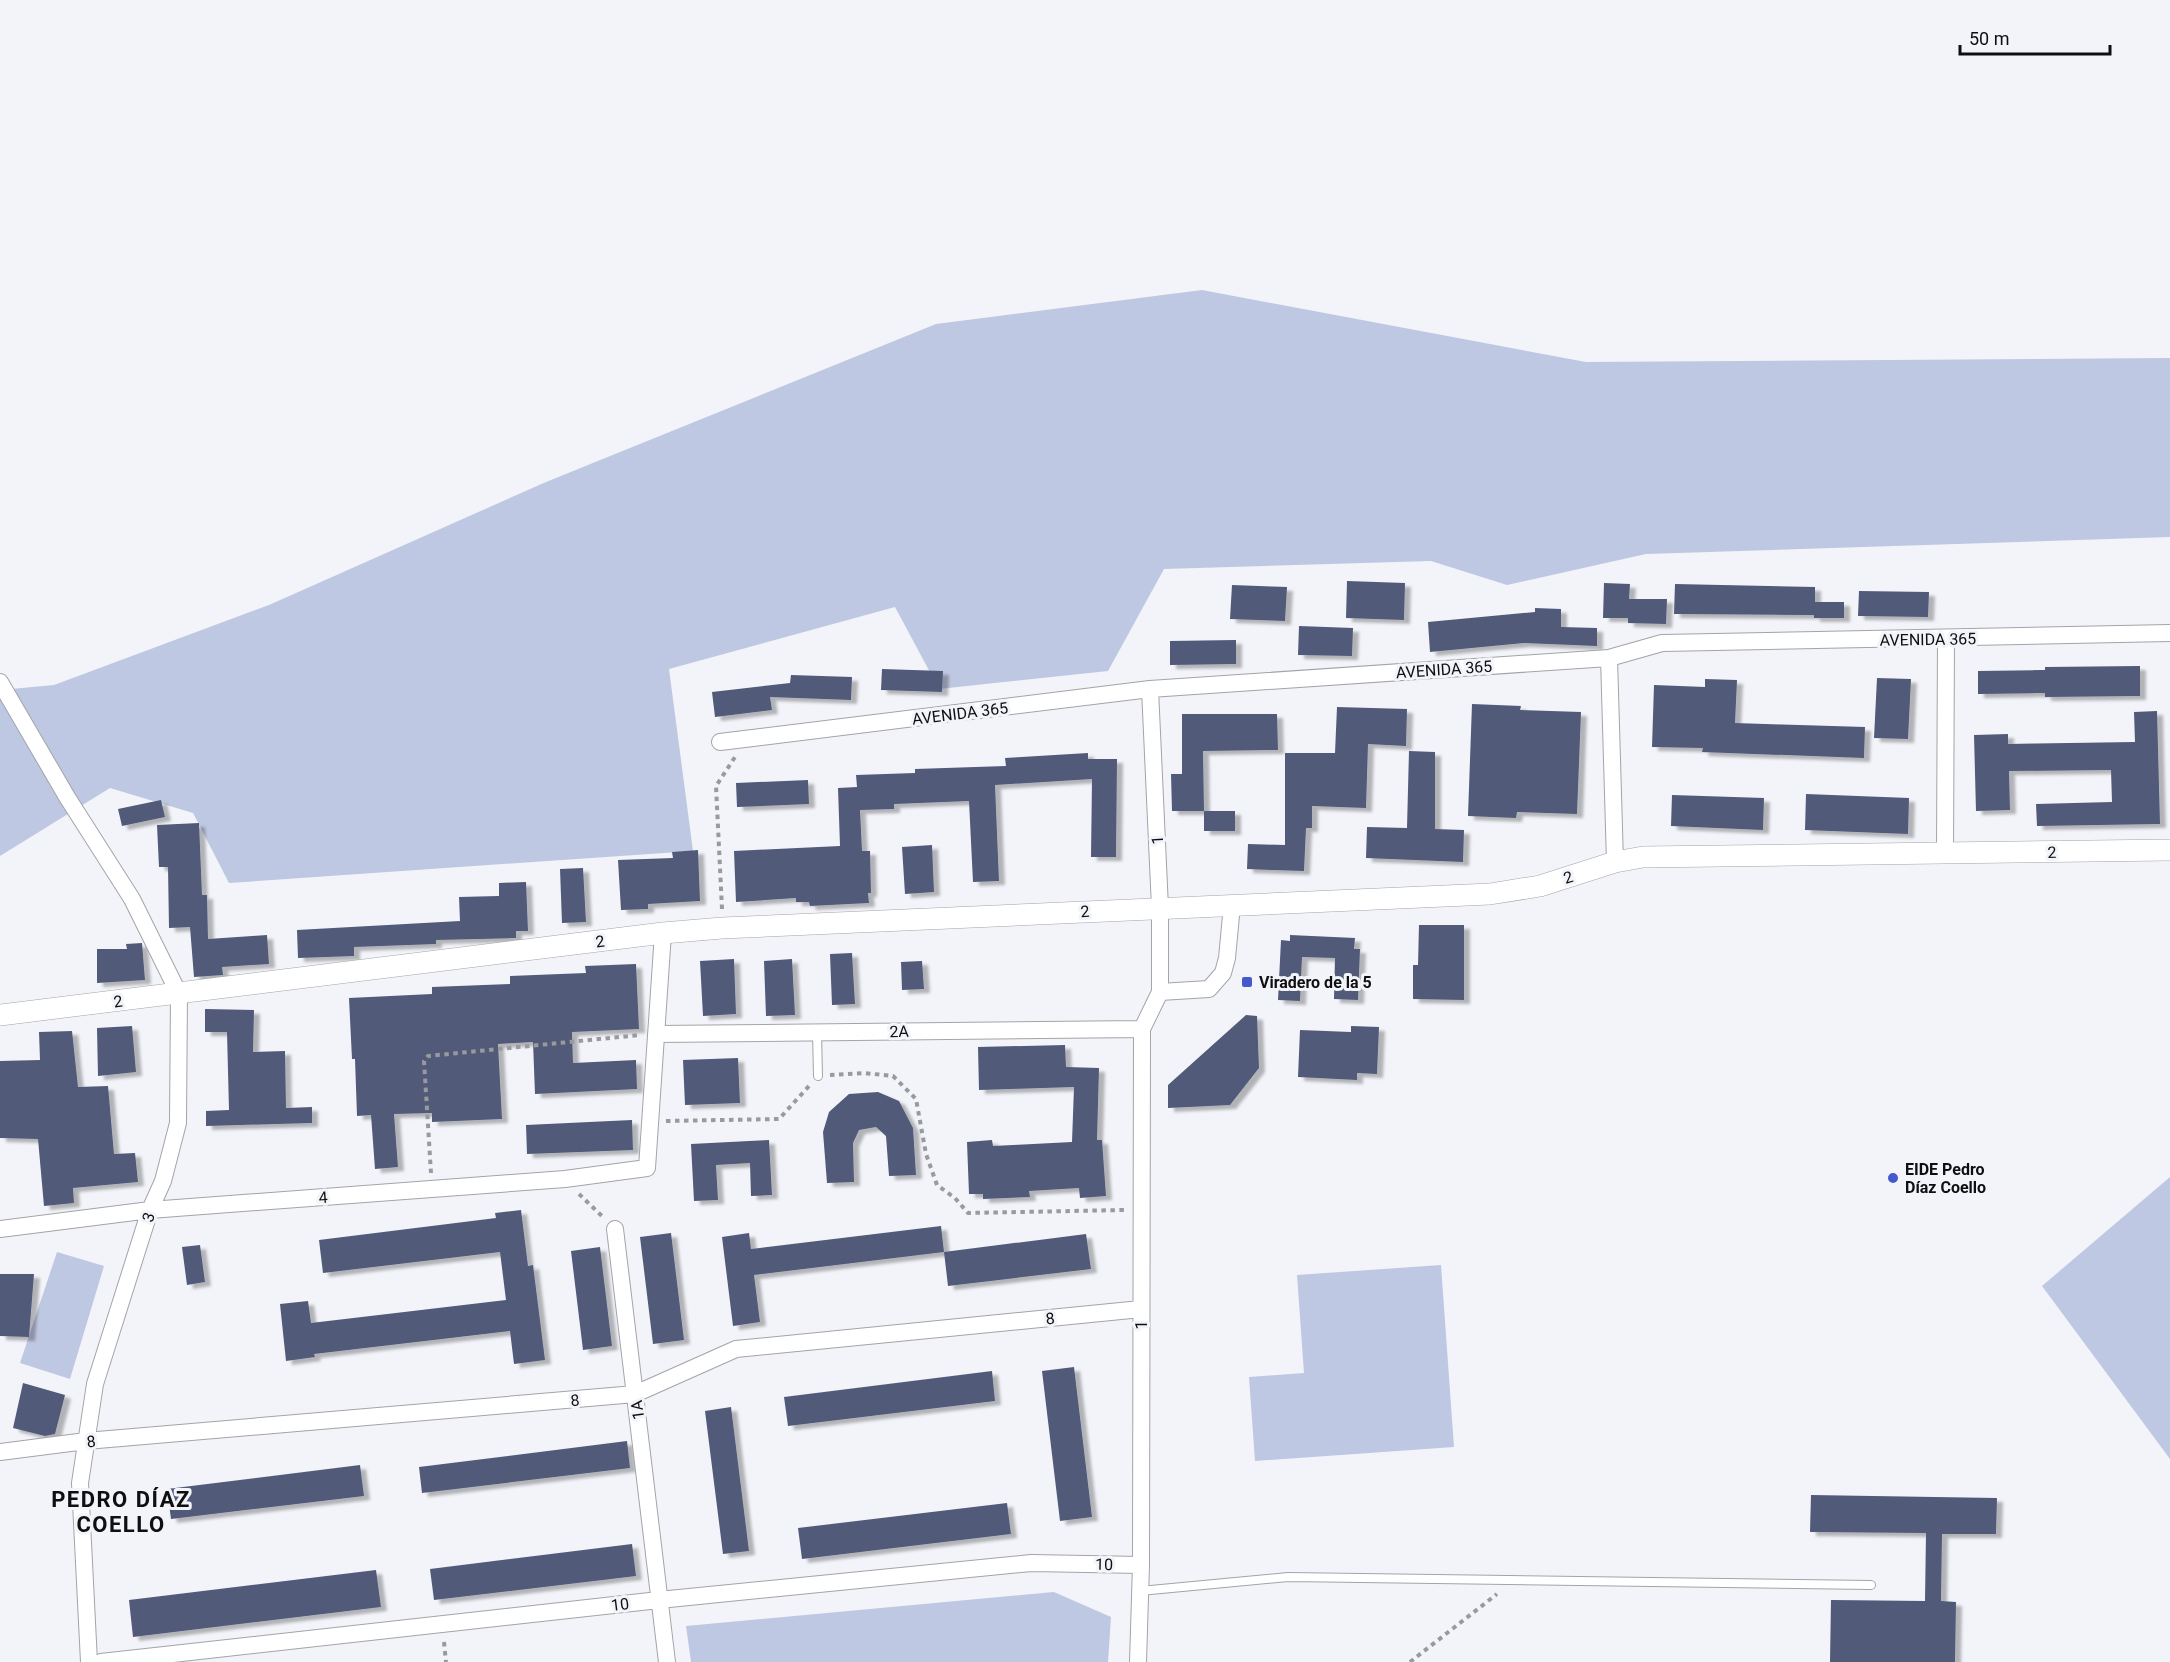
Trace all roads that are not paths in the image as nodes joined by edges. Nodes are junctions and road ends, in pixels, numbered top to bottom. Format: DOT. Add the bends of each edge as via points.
graph roads {
  1 [pos="2170,633"];
  2 [pos="1946,638"];
  3 [pos="1610,658"];
  4 [pos="0,682"];
  5 [pos="1150,689"];
  6 [pos="720,742"];
  7 [pos="2170,850"];
  8 [pos="1945,854"];
  9 [pos="1615,862"];
  10 [pos="1232,905"];
  11 [pos="1160,908"];
  12 [pos="663,933"];
  13 [pos="1160,992"];
  14 [pos="179,994"];
  15 [pos="0,1015"];
  16 [pos="1142,1029"];
  17 [pos="817,1032"];
  18 [pos="656,1034"];
  19 [pos="818,1076"];
  20 [pos="150,1210"];
  21 [pos="0,1229"];
  22 [pos="615,1229"];
  23 [pos="1141,1309"];
  24 [pos="635,1394"];
  25 [pos="86,1441"];
  26 [pos="0,1452"];
  27 [pos="1141,1565"];
  28 [pos="1871,1585"];
  29 [pos="1140,1591"];
  30 [pos="659,1600"];
  31 [pos="88,1662"];
  32 [pos="101,1662"];
  33 [pos="667,1662"];
  34 [pos="1138,1662"];
  1 -- 2 [label="street, AVENIDA 365"];
  2 -- 3 [label="street, AVENIDA 365" via="1662,643"];
  2 -- 8 [label="street"];
  3 -- 5 [label="street, AVENIDA 365"];
  3 -- 9 [label="street"];
  4 -- 14 [label="street, 3" via="132,899"];
  5 -- 6 [label="street, AVENIDA 365"];
  5 -- 11 [label="street, 1"];
  7 -- 8 [label="street, 2"];
  8 -- 9 [label="street, 2" via="1643,857"];
  9 -- 10 [label="street, 2" via="1540,886 1490,894"];
  10 -- 11 [label="street, 2"];
  10 -- 13 [label="street" via="1223,973 1209,989"];
  11 -- 12 [label="street, 2"];
  11 -- 13 [label="street, 1"];
  12 -- 14 [label="street, 2"];
  12 -- 18 [label="street"];
  13 -- 16 [label="street, 1"];
  14 -- 15 [label="street, 2"];
  14 -- 20 [label="street, 3" via="178,1123"];
  16 -- 17 [label="street, 2A"];
  16 -- 23 [label="street, 1"];
  17 -- 18 [label="street, 2A"];
  17 -- 19 [label="lane"];
  18 -- 20 [label="street, 4" via="647,1168 565,1179"];
  20 -- 21 [label="street, 4"];
  20 -- 25 [label="street, 3" via="95,1384"];
  22 -- 24 [label="street, 1A"];
  23 -- 24 [label="street, 8" via="736,1349"];
  23 -- 27 [label="street, 1"];
  24 -- 25 [label="street, 8"];
  24 -- 30 [label="street, 1A"];
  25 -- 26 [label="street, 8"];
  25 -- 31 [label="street, 3" via="80,1483"];
  27 -- 29 [label="street, 1"];
  27 -- 30 [label="street, 10" via="1031,1563"];
  28 -- 29 [label="lane" via="1288,1577"];
  29 -- 34 [label="street, 1"];
  30 -- 32 [label="street, 10"];
  30 -- 33 [label="street, 1A"];
}
